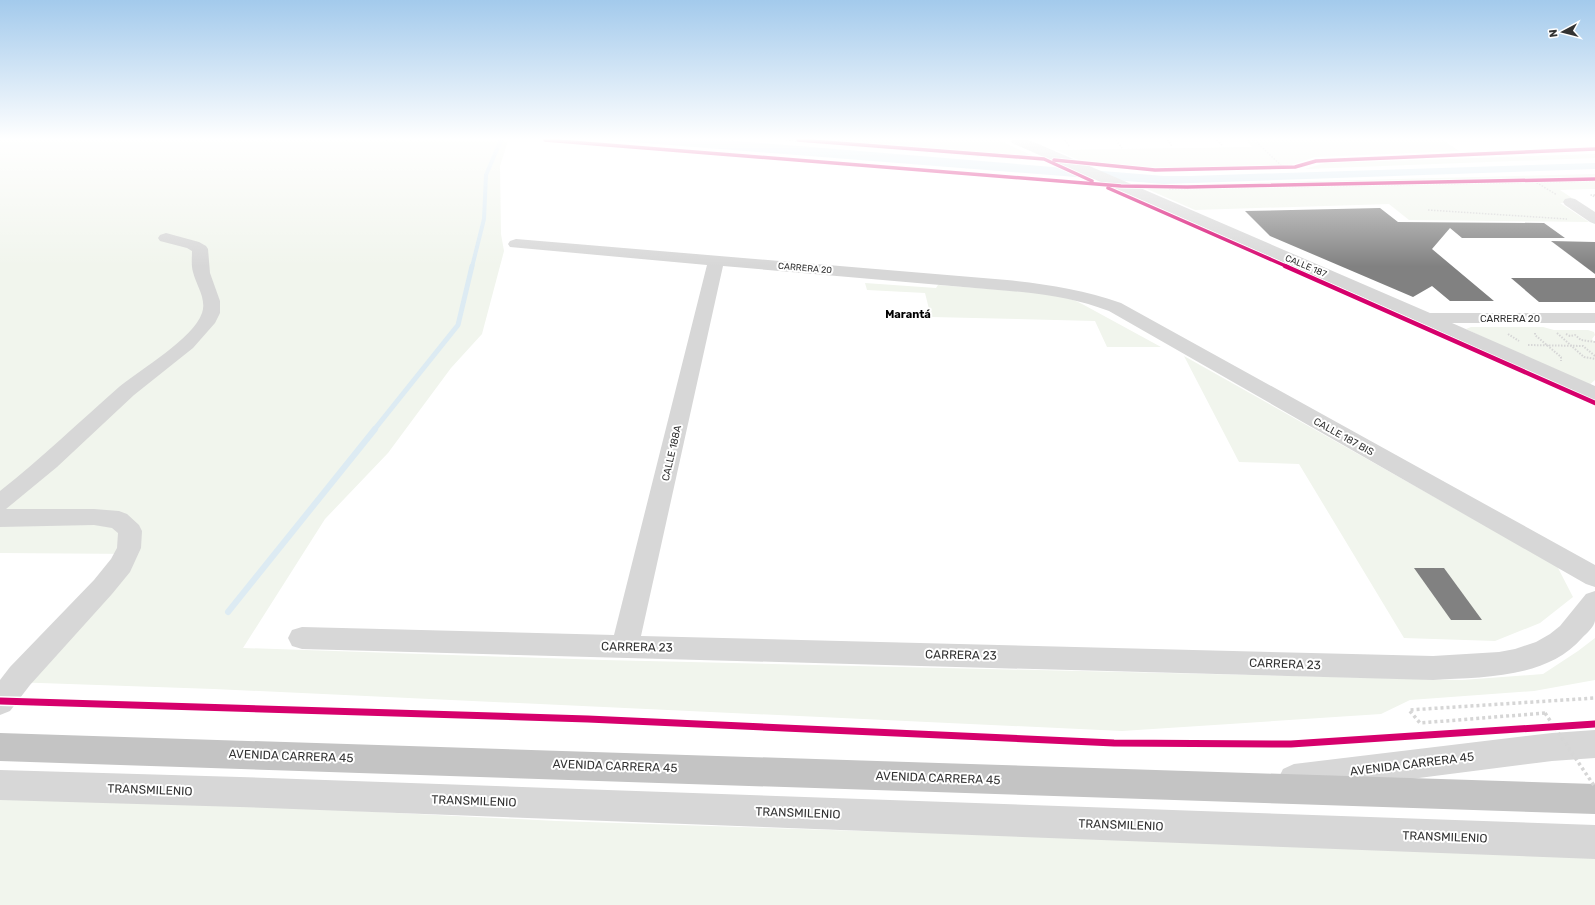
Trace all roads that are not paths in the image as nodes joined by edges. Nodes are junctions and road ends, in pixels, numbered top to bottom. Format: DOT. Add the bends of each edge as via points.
graph roads {
  1 [pos="1113,182"];
  2 [pos="1570,202"];
  3 [pos="1595,219"];
  4 [pos="166,238"];
  5 [pos="516,244"];
  6 [pos="716,260"];
  7 [pos="1093,298"];
  8 [pos="1425,318"];
  9 [pos="1595,318"];
  10 [pos="1595,394"];
  11 [pos="0,504"];
  12 [pos="0,518"];
  13 [pos="1595,577"];
  14 [pos="1595,600"];
  15 [pos="302,638"];
  16 [pos="625,646"];
  17 [pos="0,702"];
  18 [pos="1595,744"];
  19 [pos="0,747"];
  20 [pos="0,785"];
  21 [pos="1229,787"];
  22 [pos="1595,799"];
  23 [pos="1595,842"];
  1 -- 8 [label="street, CALLE 187"];
  2 -- 3 [label="street"];
  4 -- 11 [label="street" via="200,249 200,266 210,292 212,311 206,324"];
  5 -- 6 [label="street, CARRERA 20"];
  6 -- 7 [label="street, CARRERA 20" via="1053,290"];
  6 -- 16 [label="street, CALLE 188A" via="682,428"];
  7 -- 13 [label="street, CALLE 187 BIS" via="1170,334"];
  8 -- 9 [label="street, CARRERA 20"];
  8 -- 10 [label="street, CALLE 187"];
  12 -- 17 [label="street" via="94,517 119,520 130,531 129,548 121,565 20,676"];
  14 -- 16 [label="street, CARRERA 23" via="1582,621 1560,642 1533,657 1498,664 1433,668"];
  15 -- 16 [label="street, CARRERA 23"];
  18 -- 21 [label="street, AVENIDA CARRERA 45" via="1552,747"];
  19 -- 21 [label="highway, AVENIDA CARRERA 45"];
  20 -- 23 [label="street, TRANSMILENIO"];
  21 -- 22 [label="highway, AVENIDA CARRERA 45"];
}
